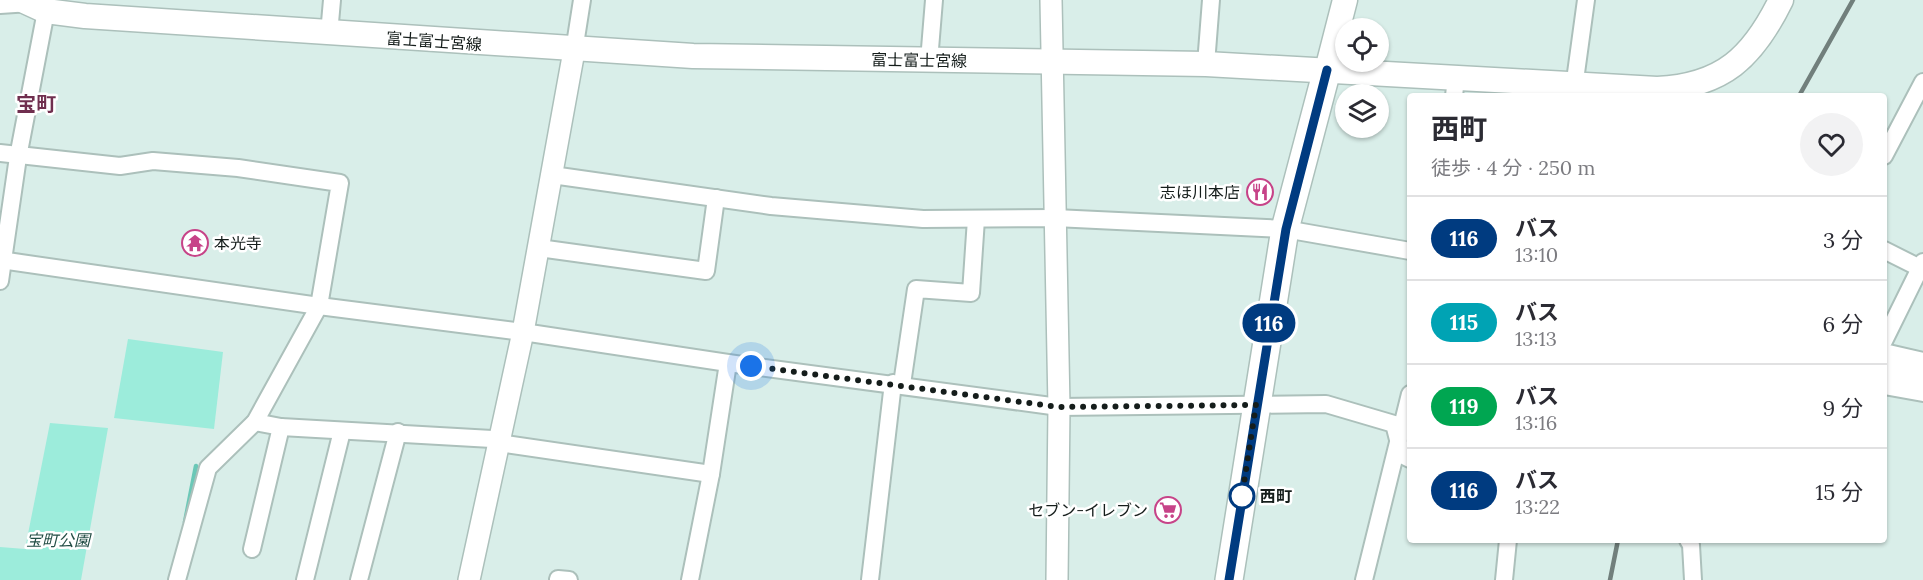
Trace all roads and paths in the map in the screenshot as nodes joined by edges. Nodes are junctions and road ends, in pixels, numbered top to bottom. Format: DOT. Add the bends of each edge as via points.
graph roads {
  1 [pos="332,0"];
  2 [pos="582,0"];
  3 [pos="934,0"];
  4 [pos="1051,0"];
  5 [pos="1211,0"];
  6 [pos="1345,0"];
  7 [pos="1586,0"];
  8 [pos="1780,0"];
  9 [pos="0,5"];
  10 [pos="32,5"];
  11 [pos="329,34"];
  12 [pos="574,51"];
  13 [pos="929,61"];
  14 [pos="1053,62"];
  15 [pos="1206,64"];
  16 [pos="1327,70"];
  17 [pos="1923,82"];
  18 [pos="1455,87"];
  19 [pos="1574,91"];
  20 [pos="1887,150"];
  21 [pos="0,153"];
  22 [pos="18,157"];
  23 [pos="552,175"];
  24 [pos="716,198"];
  25 [pos="1055,218"];
  26 [pos="976,219"];
  27 [pos="1286,229"];
  28 [pos="539,248"];
  29 [pos="1407,249"];
  30 [pos="1887,250"];
  31 [pos="2,260"];
  32 [pos="1922,265"];
  33 [pos="0,281"];
  34 [pos="319,306"];
  35 [pos="523,332"];
  36 [pos="1887,335"];
  37 [pos="1887,353"];
  38 [pos="1923,361"];
  39 [pos="728,363"];
  40 [pos="1887,370"];
  41 [pos="1923,377"];
  42 [pos="897,384"];
  43 [pos="1887,387"];
  44 [pos="1923,393"];
  45 [pos="1256,405"];
  46 [pos="1059,407"];
  47 [pos="1407,411"];
  48 [pos="255,422"];
  49 [pos="280,427"];
  50 [pos="342,430"];
  51 [pos="398,432"];
  52 [pos="1397,440"];
  53 [pos="499,443"];
  54 [pos="1407,458"];
  55 [pos="711,474"];
  56 [pos="1508,543"];
  57 [pos="1690,543"];
  58 [pos="252,549"];
  59 [pos="177,580"];
  60 [pos="305,580"];
  61 [pos="359,580"];
  62 [pos="469,580"];
  63 [pos="690,580"];
  64 [pos="870,580"];
  65 [pos="1057,580"];
  66 [pos="1229,580"];
  67 [pos="1364,580"];
  68 [pos="1504,580"];
  69 [pos="1693,580"];
  1 -- 11 [label="street"];
  2 -- 12 [label="street"];
  3 -- 13 [label="street"];
  4 -- 14 [label="street"];
  5 -- 15 [label="street"];
  6 -- 16 [label="main road"];
  7 -- 19 [label="street"];
  8 -- 19 [label="main road, 富士富士宮線" via="1767,29 1742,61 1709,79 1683,88"];
  9 -- 10 [label="street"];
  10 -- 11 [label="main road, 富士富士宮線"];
  10 -- 22 [label="street"];
  11 -- 12 [label="main road, 富士富士宮線"];
  12 -- 13 [label="main road, 富士富士宮線"];
  12 -- 23 [label="street"];
  13 -- 14 [label="main road, 富士富士宮線"];
  14 -- 15 [label="main road, 富士富士宮線"];
  14 -- 25 [label="street"];
  15 -- 16 [label="main road, 富士富士宮線"];
  16 -- 18 [label="main road, 富士富士宮線"];
  16 -- 27 [label="main road"];
  17 -- 20 [label="street"];
  18 -- 19 [label="main road, 富士富士宮線"];
  21 -- 22 [label="street"];
  22 -- 31 [label="street"];
  22 -- 34 [label="street" via="120,166 153,161 340,183"];
  23 -- 24 [label="street"];
  23 -- 28 [label="street"];
  24 -- 26 [label="street" via="923,219"];
  24 -- 28 [label="street" via="706,271"];
  25 -- 26 [label="street"];
  25 -- 27 [label="street"];
  25 -- 46 [label="street"];
  26 -- 42 [label="street" via="970,293 916,289"];
  27 -- 29 [label="street"];
  27 -- 45 [label="main road"];
  28 -- 35 [label="street"];
  30 -- 32 [label="street"];
  31 -- 33 [label="street"];
  31 -- 34 [label="street"];
  32 -- 36 [label="street"];
  34 -- 35 [label="street"];
  34 -- 48 [label="street"];
  35 -- 39 [label="street"];
  35 -- 53 [label="street"];
  37 -- 38 [label="street"];
  39 -- 42 [label="street"];
  39 -- 55 [label="street"];
  40 -- 41 [label="street"];
  42 -- 46 [label="street"];
  42 -- 64 [label="street"];
  43 -- 44 [label="street"];
  45 -- 46 [label="street"];
  45 -- 52 [label="street" via="1326,404 1355,410 1394,424"];
  45 -- 66 [label="main road"];
  46 -- 65 [label="street"];
  47 -- 52 [label="street"];
  48 -- 49 [label="street"];
  48 -- 59 [label="street" via="208,468"];
  49 -- 50 [label="street"];
  49 -- 58 [label="street"];
  50 -- 51 [label="street"];
  50 -- 60 [label="street"];
  51 -- 53 [label="street" via="492,439"];
  51 -- 61 [label="street"];
  52 -- 54 [label="street" via="1402,455"];
  52 -- 67 [label="street"];
  53 -- 55 [label="street"];
  53 -- 62 [label="street"];
  55 -- 63 [label="street"];
  56 -- 68 [label="street"];
  57 -- 69 [label="street"];
}
